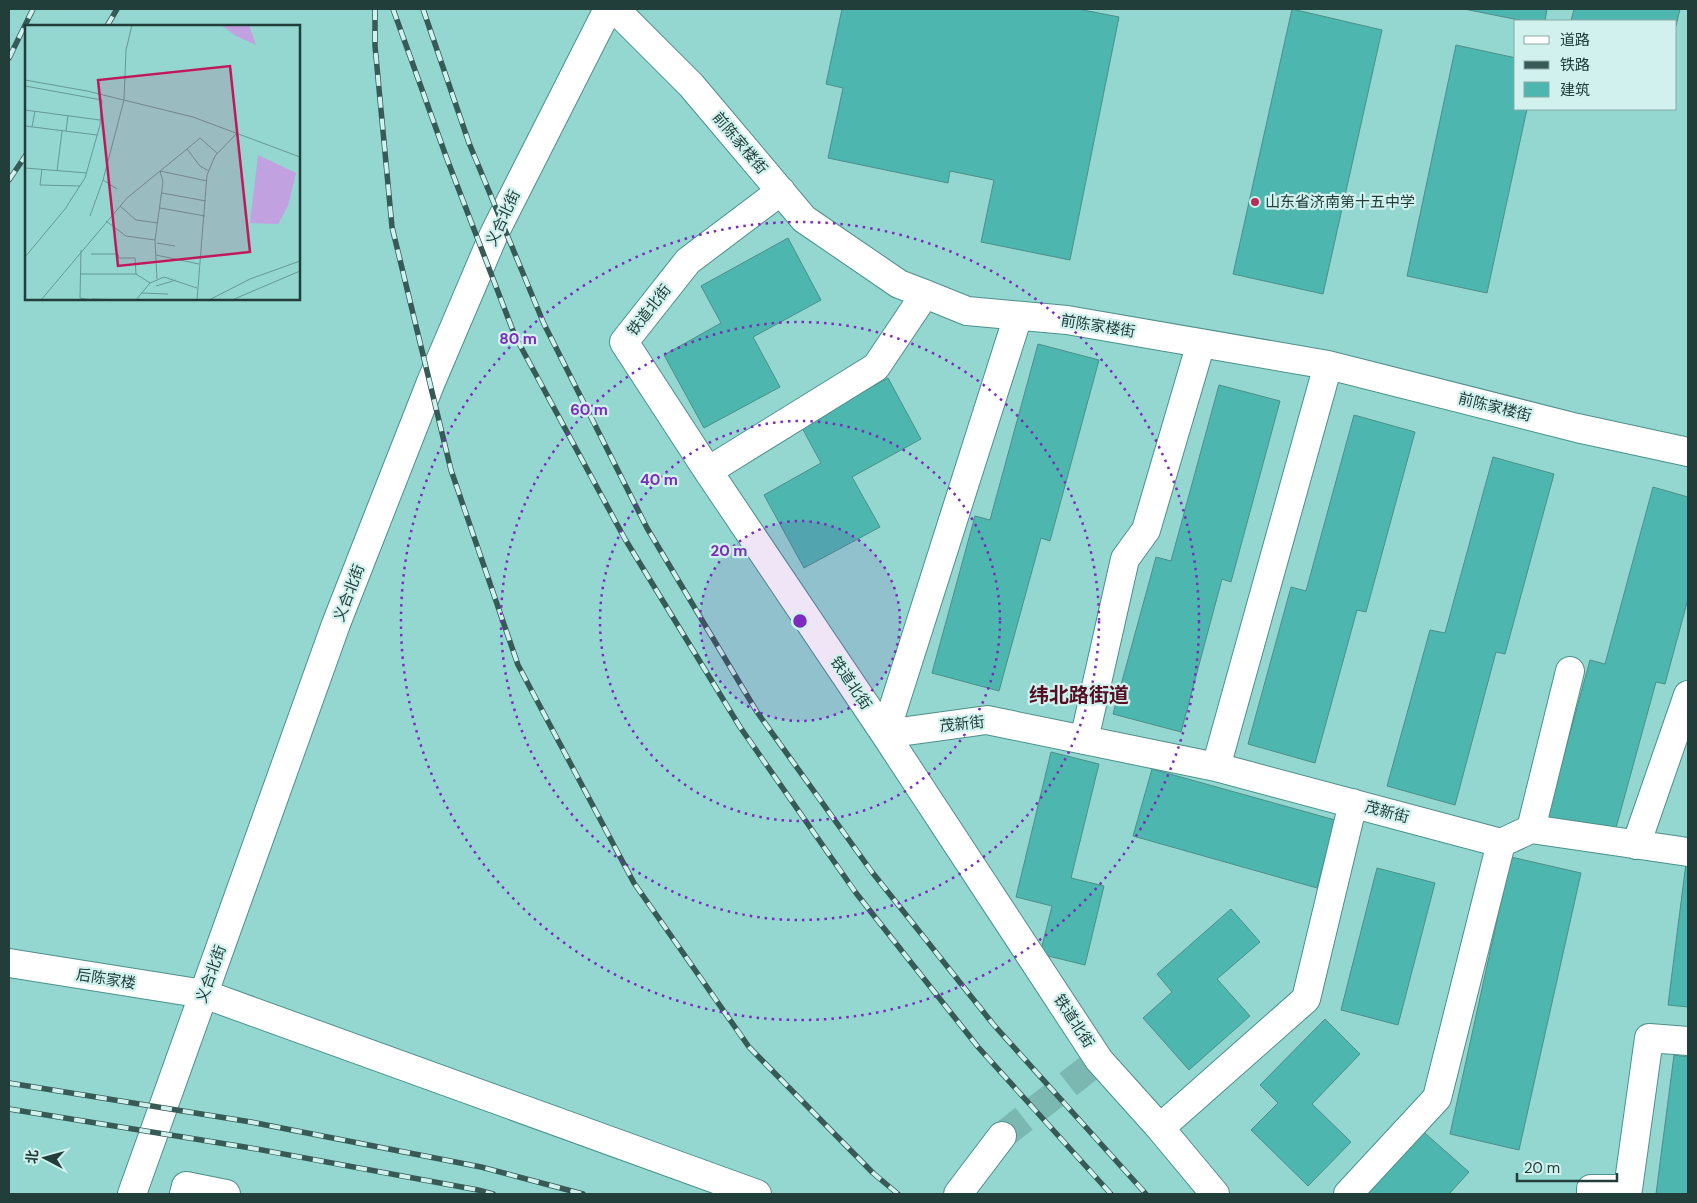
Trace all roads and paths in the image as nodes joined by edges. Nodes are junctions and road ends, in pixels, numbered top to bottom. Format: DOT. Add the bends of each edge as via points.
graph roads {
  1 [pos="608,9"];
  2 [pos="616,9"];
  3 [pos="781,191"];
  4 [pos="925,294"];
  5 [pos="1018,316"];
  6 [pos="1201,343"];
  7 [pos="1328,365"];
  8 [pos="1688,452"];
  9 [pos="708,471"];
  10 [pos="1570,671"];
  11 [pos="1688,695"];
  12 [pos="885,734"];
  13 [pos="1084,740"];
  14 [pos="1216,767"];
  15 [pos="1353,803"];
  16 [pos="1531,828"];
  17 [pos="1501,843"];
  18 [pos="1636,844"];
  19 [pos="1688,852"];
  20 [pos="9,963"];
  21 [pos="204,994"];
  22 [pos="1688,1041"];
  23 [pos="1160,1128"];
  24 [pos="1002,1136"];
  25 [pos="132,1194"];
  26 [pos="184,1194"];
  27 [pos="226,1194"];
  28 [pos="757,1194"];
  29 [pos="958,1194"];
  30 [pos="1215,1194"];
  31 [pos="1348,1194"];
  32 [pos="1591,1194"];
  1 -- 21 [label="street, 义合北街" via="494,234 431,382 336,624"];
  2 -- 3 [label="street, 前陈家楼街" via="691,85"];
  3 -- 4 [label="street, 前陈家楼街" via="804,219 899,284"];
  3 -- 9 [label="street, 铁道北街" via="688,261 624,342"];
  4 -- 5 [label="street, 前陈家楼街" via="967,311"];
  4 -- 9 [label="street" via="876,367"];
  5 -- 6 [label="street, 前陈家楼街" via="1067,320"];
  5 -- 12 [label="street"];
  6 -- 7 [label="street, 前陈家楼街"];
  6 -- 13 [label="street" via="1146,530 1125,558"];
  7 -- 8 [label="street, 前陈家楼街" via="1577,428"];
  7 -- 14 [label="street"];
  9 -- 12 [label="street, 铁道北街"];
  10 -- 16 [label="street"];
  11 -- 18 [label="street"];
  12 -- 13 [label="street, 茂新街" via="987,720"];
  12 -- 23 [label="street, 铁道北街" via="1099,1060"];
  13 -- 14 [label="street, 茂新街"];
  14 -- 15 [label="street, 茂新街"];
  15 -- 17 [label="street, 茂新街"];
  15 -- 23 [label="street" via="1306,1000"];
  16 -- 17 [label="street"];
  16 -- 18 [label="street"];
  17 -- 31 [label="street" via="1437,1098"];
  18 -- 19 [label="street"];
  20 -- 21 [label="street, 后陈家楼"];
  21 -- 25 [label="street, 义合北街"];
  21 -- 28 [label="street, 后陈家楼"];
  22 -- 32 [label="street" via="1649,1038 1628,1189 1591,1189"];
  23 -- 30 [label="street, 铁道北街"];
  24 -- 29 [label="street"];
  26 -- 27 [label="street" via="186,1186"];
}
